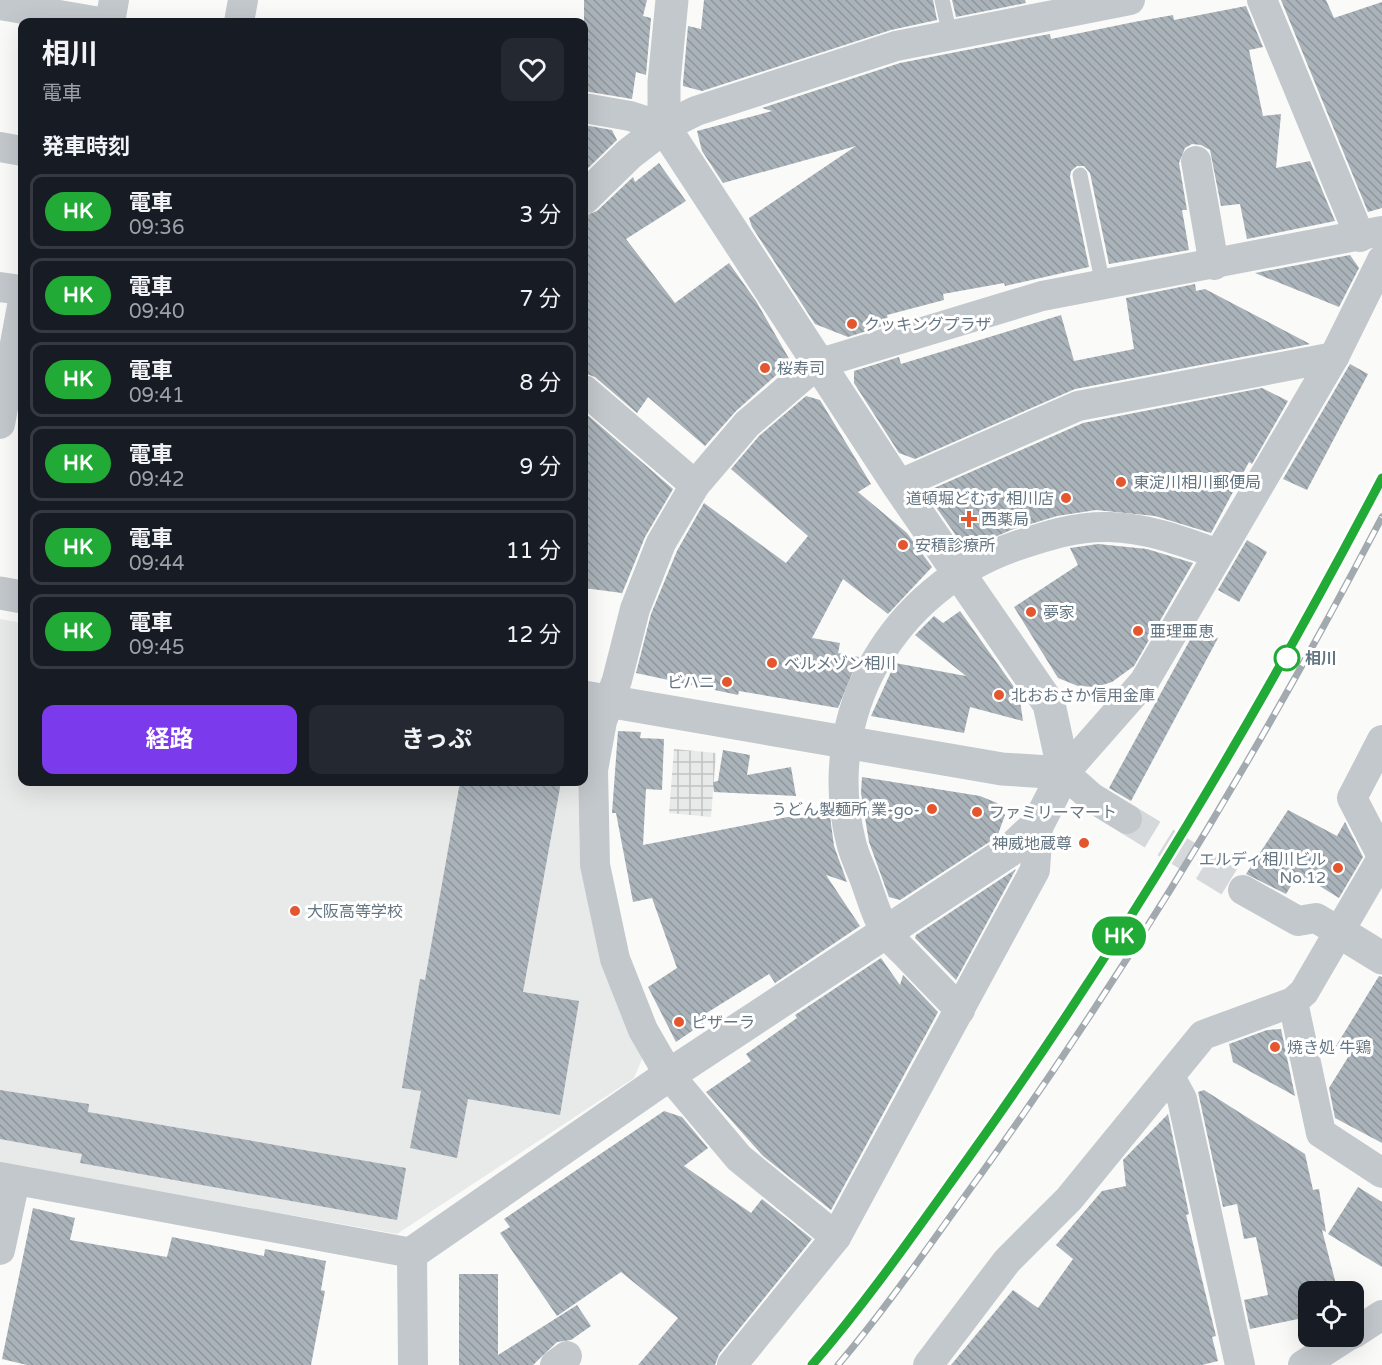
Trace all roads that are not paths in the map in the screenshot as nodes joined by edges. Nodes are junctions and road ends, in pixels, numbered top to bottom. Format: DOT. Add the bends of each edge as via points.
graph roads {
  1 [pos="114,0"];
  2 [pos="243,0"];
  3 [pos="672,0"];
  4 [pos="942,0"];
  5 [pos="1130,0"];
  6 [pos="1262,0"];
  7 [pos="0,5"];
  8 [pos="76,18"];
  9 [pos="111,18"];
  10 [pos="240,18"];
  11 [pos="950,35"];
  12 [pos="588,109"];
  13 [pos="664,127"];
  14 [pos="0,147"];
  15 [pos="18,150"];
  16 [pos="1196,161"];
  17 [pos="1080,175"];
  18 [pos="588,194"];
  19 [pos="1371,234"];
  20 [pos="1382,260"];
  21 [pos="1214,265"];
  22 [pos="1102,285"];
  23 [pos="0,287"];
  24 [pos="18,289"];
  25 [pos="18,327"];
  26 [pos="1334,357"];
  27 [pos="817,364"];
  28 [pos="588,393"];
  29 [pos="0,424"];
  30 [pos="695,485"];
  31 [pos="898,485"];
  32 [pos="1218,554"];
  33 [pos="958,572"];
  34 [pos="0,593"];
  35 [pos="18,596"];
  36 [pos="596,700"];
  37 [pos="1382,740"];
  38 [pos="847,741"];
  39 [pos="1064,773"];
  40 [pos="1127,819"];
  41 [pos="1038,824"];
  42 [pos="1382,857"];
  43 [pos="1243,890"];
  44 [pos="1338,931"];
  45 [pos="885,932"];
  46 [pos="1382,958"];
  47 [pos="1293,1002"];
  48 [pos="960,1010"];
  49 [pos="669,1075"];
  50 [pos="1170,1077"];
  51 [pos="1382,1173"];
  52 [pos="8,1179"];
  53 [pos="836,1237"];
  54 [pos="0,1250"];
  55 [pos="412,1253"];
  56 [pos="1382,1315"];
  57 [pos="1364,1327"];
  58 [pos="1331,1347"];
  59 [pos="413,1365"];
  60 [pos="732,1365"];
  61 [pos="928,1365"];
  62 [pos="1239,1365"];
  63 [pos="1303,1365"];
  1 -- 9 [label="street"];
  2 -- 10 [label="street"];
  3 -- 13 [label="street"];
  4 -- 11 [label="lane"];
  5 -- 11 [label="street"];
  6 -- 19 [label="street"];
  7 -- 8 [label="street"];
  11 -- 13 [label="street" via="896,46 696,111"];
  12 -- 13 [label="street"];
  13 -- 18 [label="street"];
  13 -- 27 [label="street"];
  14 -- 15 [label="street"];
  16 -- 21 [label="street"];
  17 -- 22 [label="lane"];
  19 -- 21 [label="street"];
  20 -- 26 [label="street"];
  21 -- 22 [label="street"];
  22 -- 27 [label="street" via="1042,296"];
  23 -- 24 [label="street"];
  25 -- 29 [label="street"];
  26 -- 31 [label="street" via="1078,406"];
  26 -- 32 [label="street"];
  27 -- 30 [label="street" via="747,424"];
  27 -- 31 [label="street"];
  28 -- 30 [label="street"];
  30 -- 36 [label="street" via="661,543"];
  31 -- 33 [label="street"];
  32 -- 33 [label="street" via="1156,532 1107,527 1059,532 1002,551"];
  32 -- 39 [label="street" via="1144,682"];
  33 -- 38 [label="street" via="915,607 884,645 861,688"];
  33 -- 39 [label="street" via="1049,704"];
  34 -- 35 [label="street"];
  36 -- 38 [label="street"];
  36 -- 49 [label="street" via="602,721 593,771 595,865 615,958 643,1030"];
  37 -- 42 [label="street" via="1352,798"];
  38 -- 39 [label="street" via="1002,769"];
  38 -- 45 [label="street" via="845,802 851,841"];
  39 -- 40 [label="street" via="1091,797"];
  39 -- 41 [label="street"];
  41 -- 45 [label="street" via="1009,851"];
  41 -- 48 [label="street" via="1035,870"];
  42 -- 44 [label="street"];
  43 -- 44 [label="street" via="1298,921 1316,918"];
  44 -- 46 [label="street"];
  44 -- 47 [label="street" via="1304,992"];
  45 -- 48 [label="street"];
  45 -- 49 [label="street"];
  47 -- 50 [label="street" via="1203,1035"];
  47 -- 51 [label="street" via="1321,1133"];
  48 -- 53 [label="street"];
  49 -- 53 [label="street" via="739,1158"];
  49 -- 55 [label="street"];
  50 -- 61 [label="street" via="1069,1199 1006,1261"];
  50 -- 62 [label="street" via="1182,1099"];
  52 -- 54 [label="street"];
  52 -- 55 [label="street"];
  53 -- 60 [label="street"];
  55 -- 59 [label="street"];
  56 -- 57 [label="street"];
  58 -- 63 [label="street"];
}
